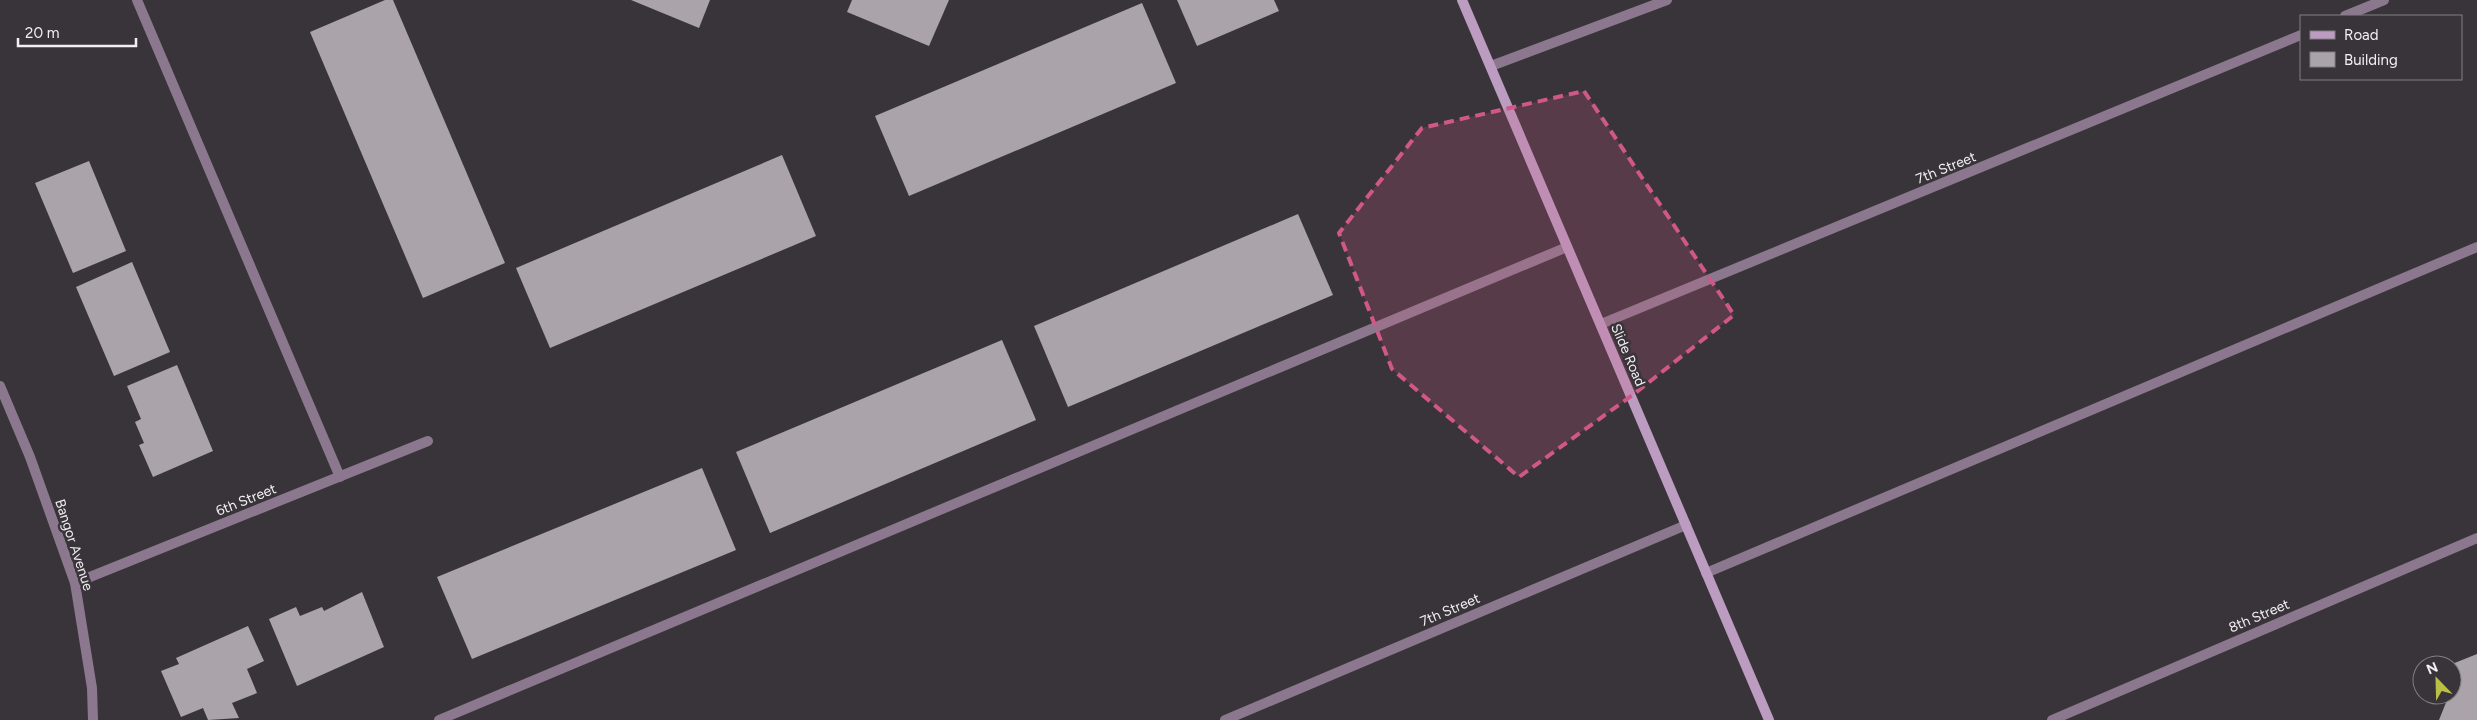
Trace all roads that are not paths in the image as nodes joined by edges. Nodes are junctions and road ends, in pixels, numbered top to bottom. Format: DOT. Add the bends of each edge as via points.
graph roads {
  1 [pos="137,0"];
  2 [pos="1462,0"];
  3 [pos="1667,0"];
  4 [pos="2384,0"];
  5 [pos="2348,15"];
  6 [pos="2300,35"];
  7 [pos="1491,66"];
  8 [pos="1567,247"];
  9 [pos="2477,248"];
  10 [pos="1600,324"];
  11 [pos="0,386"];
  12 [pos="428,442"];
  13 [pos="340,477"];
  14 [pos="1686,525"];
  15 [pos="2477,538"];
  16 [pos="1706,573"];
  17 [pos="75,583"];
  18 [pos="93,720"];
  19 [pos="439,720"];
  20 [pos="1225,720"];
  21 [pos="1769,720"];
  22 [pos="2052,720"];
  1 -- 13 [label="street"];
  2 -- 7 [label="main road, Slide Road"];
  3 -- 7 [label="street"];
  4 -- 5 [label="street"];
  6 -- 10 [label="street, 7th Street"];
  7 -- 8 [label="main road, Slide Road"];
  8 -- 10 [label="main road, Slide Road"];
  8 -- 19 [label="street"];
  9 -- 16 [label="street"];
  10 -- 14 [label="main road, Slide Road"];
  11 -- 17 [label="street, Bangor Avenue" via="30,457"];
  12 -- 13 [label="street, 6th Street"];
  13 -- 17 [label="street, 6th Street"];
  14 -- 16 [label="main road, Slide Road"];
  14 -- 20 [label="street, 7th Street"];
  15 -- 22 [label="street, 8th Street"];
  16 -- 21 [label="main road, Slide Road"];
  17 -- 18 [label="street, Bangor Avenue" via="92,688"];
}
